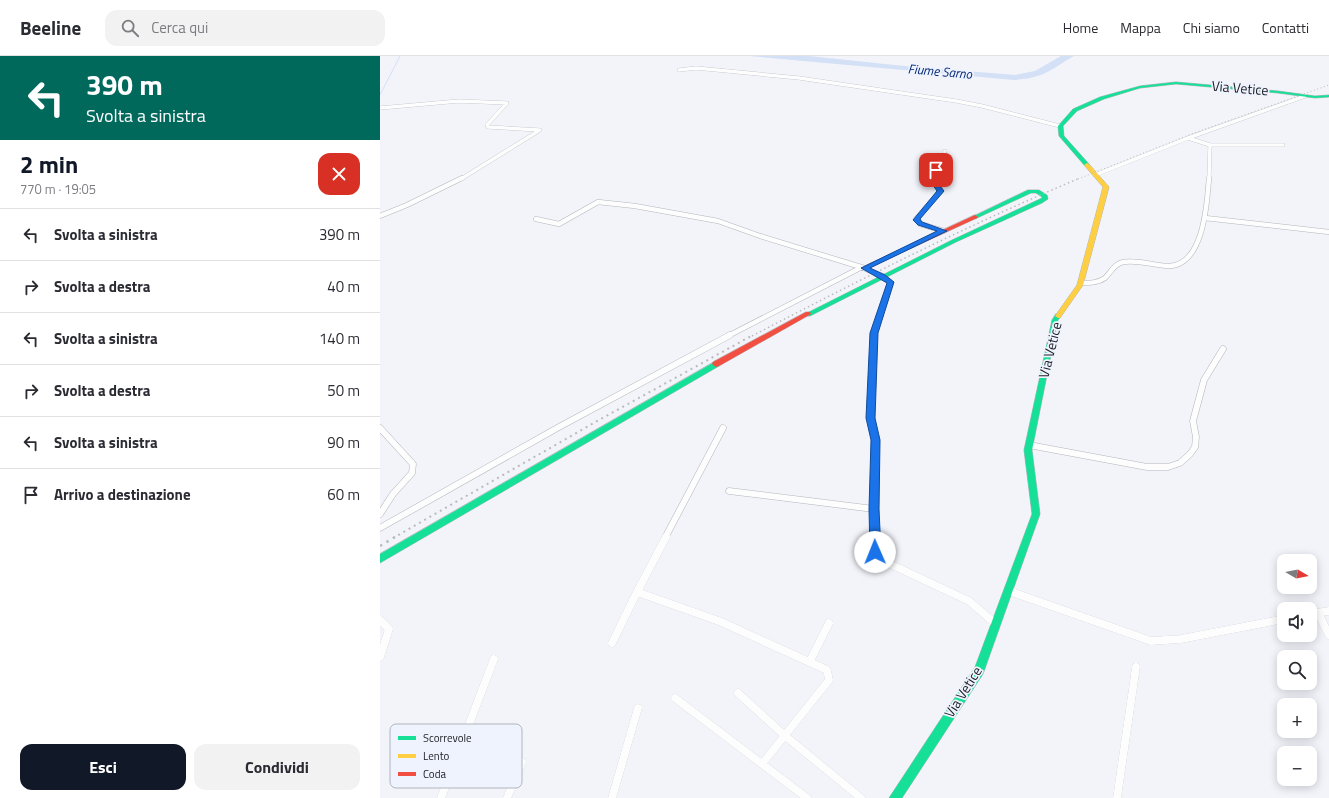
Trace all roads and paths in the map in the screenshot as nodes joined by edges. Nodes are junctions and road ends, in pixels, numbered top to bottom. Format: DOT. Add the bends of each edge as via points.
graph roads {
  1 [pos="679,70"];
  2 [pos="1305,96"];
  3 [pos="1329,96"];
  4 [pos="380,108"];
  5 [pos="1060,126"];
  6 [pos="1188,138"];
  7 [pos="1210,145"];
  8 [pos="1283,145"];
  9 [pos="945,151"];
  10 [pos="1095,174"];
  11 [pos="380,216"];
  12 [pos="1205,218"];
  13 [pos="536,219"];
  14 [pos="944,231"];
  15 [pos="1329,232"];
  16 [pos="863,268"];
  17 [pos="883,276"];
  18 [pos="1081,283"];
  19 [pos="1222,349"];
  20 [pos="380,428"];
  21 [pos="723,428"];
  22 [pos="1029,446"];
  23 [pos="729,491"];
  24 [pos="874,509"];
  25 [pos="380,514"];
  26 [pos="380,528"];
  27 [pos="380,559"];
  28 [pos="1009,591"];
  29 [pos="637,592"];
  30 [pos="1329,611"];
  31 [pos="1317,613"];
  32 [pos="1317,617"];
  33 [pos="380,620"];
  34 [pos="1277,620"];
  35 [pos="830,623"];
  36 [pos="996,624"];
  37 [pos="1329,635"];
  38 [pos="612,642"];
  39 [pos="380,657"];
  40 [pos="494,659"];
  41 [pos="810,661"];
  42 [pos="1136,666"];
  43 [pos="738,693"];
  44 [pos="675,698"];
  45 [pos="638,708"];
  46 [pos="469,724"];
  47 [pos="784,735"];
  48 [pos="762,764"];
  49 [pos="445,788"];
  50 [pos="511,788"];
  51 [pos="441,798"];
  52 [pos="507,798"];
  53 [pos="612,798"];
  54 [pos="807,798"];
  55 [pos="862,798"];
  56 [pos="895,798"];
  57 [pos="1117,798"];
  1 -- 5 [label="street" via="696,68 818,80 975,105"];
  2 -- 3 [label="street, Via Vetice"];
  2 -- 5 [label="street, Via Vetice" via="1176,83 1140,87 1102,98 1074,110"];
  2 -- 6 [label="street"];
  4 -- 11 [label="street" via="429,102 484,100 507,103 488,127 540,130 457,181"];
  5 -- 10 [label="street, Via Vetice" via="1062,136"];
  6 -- 7 [label="street"];
  6 -- 10 [label="street"];
  7 -- 8 [label="street"];
  7 -- 12 [label="street"];
  9 -- 14 [label="street" via="933,179 940,191 916,220 920,224"];
  10 -- 18 [label="street, Via Vetice" via="1106,187"];
  12 -- 15 [label="street"];
  12 -- 18 [label="street" via="1196,249 1181,264 1171,266 1124,262 1116,265 1100,282"];
  13 -- 16 [label="street" via="559,224 598,202 635,206 718,221"];
  14 -- 16 [label="street"];
  14 -- 17 [label="street" via="1030,191 1037,191 1045,196 1040,202"];
  16 -- 17 [label="street"];
  16 -- 26 [label="street" via="622,392"];
  17 -- 24 [label="street" via="891,282 874,333 870,418 876,440"];
  17 -- 27 [label="street" via="660,396"];
  18 -- 22 [label="street, Via Vetice" via="1055,320"];
  19 -- 22 [label="street" via="1204,380 1193,421 1195,447 1174,467 1147,467"];
  20 -- 25 [label="street" via="414,468"];
  21 -- 29 [label="street"];
  22 -- 28 [label="street, Via Vetice" via="1036,514"];
  23 -- 24 [label="street"];
  24 -- 36 [label="street" via="875,552 888,563 969,601"];
  28 -- 34 [label="street" via="1151,641 1181,639"];
  28 -- 36 [label="street, Via Vetice"];
  29 -- 38 [label="street"];
  29 -- 41 [label="street" via="719,621"];
  30 -- 31 [label="street"];
  32 -- 37 [label="street"];
  33 -- 39 [label="street" via="389,629"];
  35 -- 41 [label="street"];
  36 -- 56 [label="street, Via Vetice" via="979,670"];
  40 -- 46 [label="street"];
  41 -- 47 [label="street" via="827,670 829,680"];
  42 -- 57 [label="street"];
  43 -- 47 [label="street"];
  44 -- 48 [label="street"];
  45 -- 53 [label="street"];
  47 -- 48 [label="street"];
  47 -- 55 [label="street"];
  48 -- 54 [label="street"];
  49 -- 51 [label="street"];
  50 -- 52 [label="street"];
}
